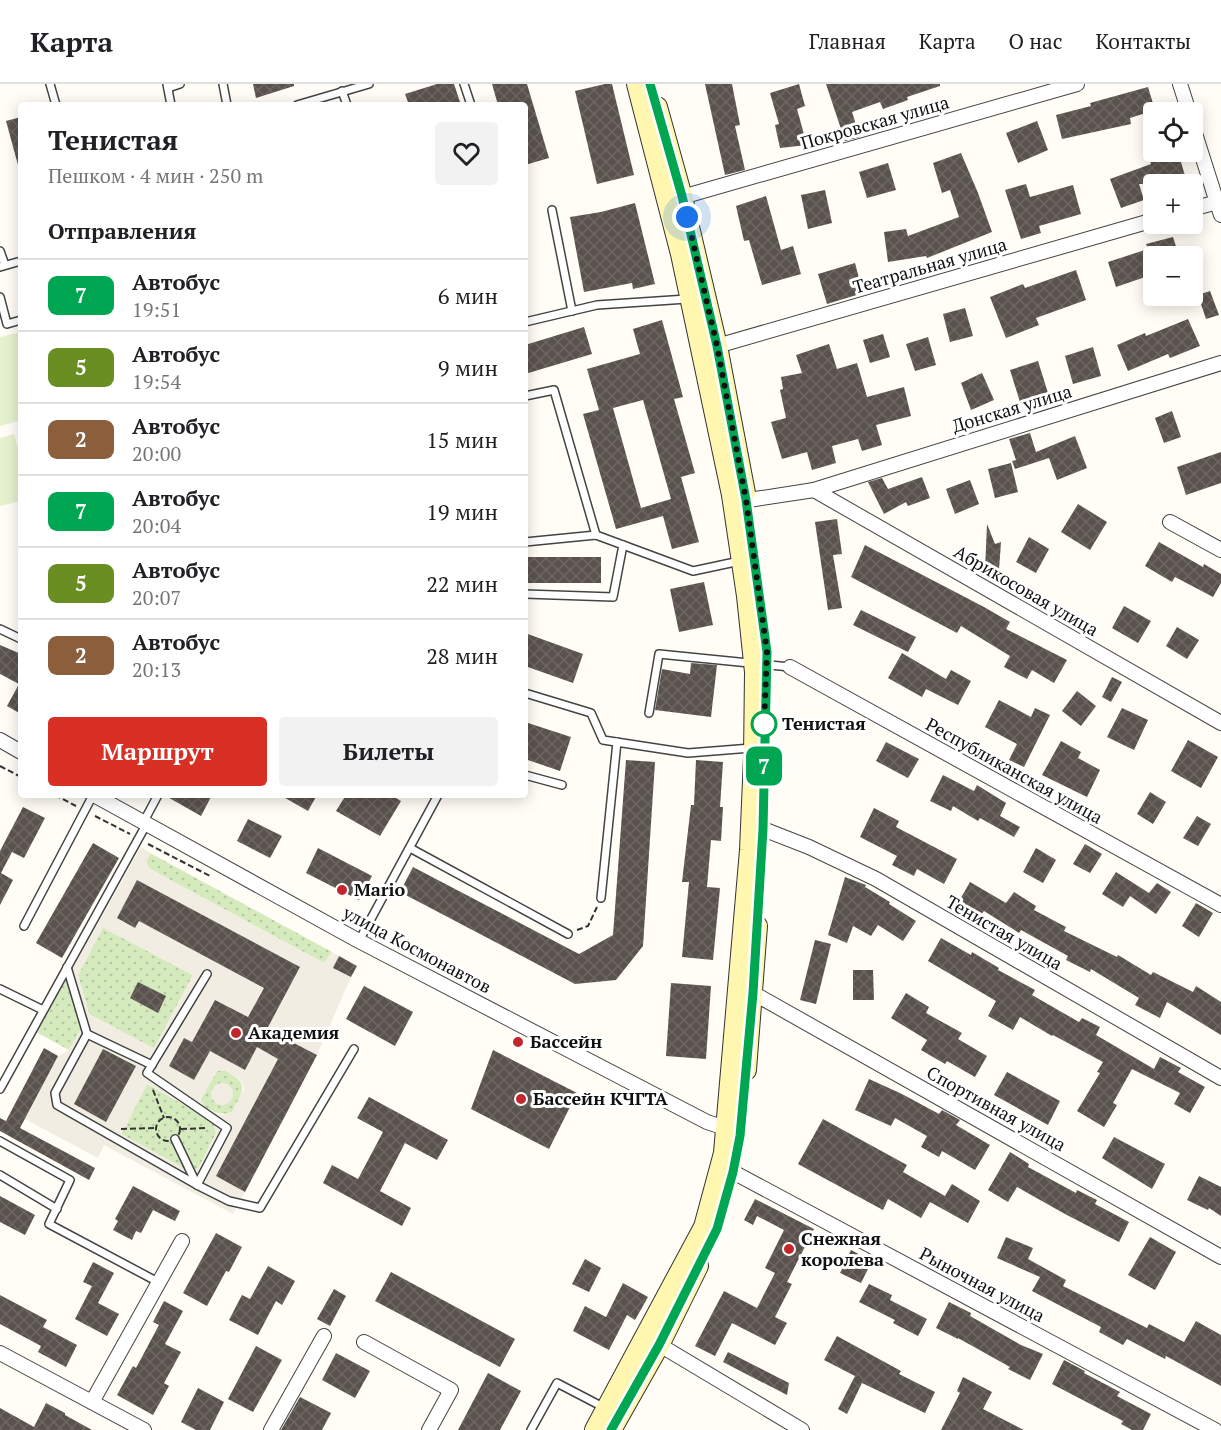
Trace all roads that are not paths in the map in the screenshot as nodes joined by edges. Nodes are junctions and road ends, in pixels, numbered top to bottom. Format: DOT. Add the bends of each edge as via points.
graph roads {
  1 [pos="50,84"];
  2 [pos="180,84"];
  3 [pos="223,84"];
  4 [pos="369,84"];
  5 [pos="464,84"];
  6 [pos="638,84"];
  7 [pos="650,84"];
  8 [pos="1077,84"];
  9 [pos="1180,84"];
  10 [pos="167,86"];
  11 [pos="342,91"];
  12 [pos="55,102"];
  13 [pos="170,102"];
  14 [pos="226,102"];
  15 [pos="307,102"];
  16 [pos="346,102"];
  17 [pos="470,102"];
  18 [pos="1186,102"];
  19 [pos="1203,156"];
  20 [pos="682,196"];
  21 [pos="1220,206"];
  22 [pos="1203,208"];
  23 [pos="552,210"];
  24 [pos="1143,223"];
  25 [pos="0,251"];
  26 [pos="18,262"];
  27 [pos="2,266"];
  28 [pos="0,297"];
  29 [pos="690,299"];
  30 [pos="572,311"];
  31 [pos="18,321"];
  32 [pos="528,321"];
  33 [pos="717,346"];
  34 [pos="1221,363"];
  35 [pos="528,395"];
  36 [pos="814,490"];
  37 [pos="740,501"];
  38 [pos="1170,522"];
  39 [pos="596,534"];
  40 [pos="528,542"];
  41 [pos="623,545"];
  42 [pos="1221,550"];
  43 [pos="748,559"];
  44 [pos="528,594"];
  45 [pos="0,629"];
  46 [pos="18,638"];
  47 [pos="760,664"];
  48 [pos="790,667"];
  49 [pos="528,694"];
  50 [pos="649,713"];
  51 [pos="1221,723"];
  52 [pos="0,740"];
  53 [pos="617,742"];
  54 [pos="759,747"];
  55 [pos="18,750"];
  56 [pos="528,776"];
  57 [pos="562,785"];
  58 [pos="91,798"];
  59 [pos="98,798"];
  60 [pos="158,798"];
  61 [pos="436,798"];
  62 [pos="145,824"];
  63 [pos="763,829"];
  64 [pos="410,848"];
  65 [pos="601,898"];
  66 [pos="1221,905"];
  67 [pos="24,926"];
  68 [pos="568,934"];
  69 [pos="359,941"];
  70 [pos="67,967"];
  71 [pos="207,974"];
  72 [pos="0,988"];
  73 [pos="753,993"];
  74 [pos="43,1010"];
  75 [pos="87,1034"];
  76 [pos="354,1049"];
  77 [pos="153,1065"];
  78 [pos="1221,1078"];
  79 [pos="0,1089"];
  80 [pos="728,1129"];
  81 [pos="175,1139"];
  82 [pos="0,1141"];
  83 [pos="733,1172"];
  84 [pos="0,1175"];
  85 [pos="197,1185"];
  86 [pos="57,1209"];
  87 [pos="182,1241"];
  88 [pos="1221,1257"];
  89 [pos="158,1282"];
  90 [pos="324,1336"];
  91 [pos="652,1341"];
  92 [pos="364,1342"];
  93 [pos="0,1353"];
  94 [pos="92,1402"];
  95 [pos="607,1409"];
  96 [pos="144,1430"];
  97 [pos="271,1430"];
  98 [pos="429,1430"];
  99 [pos="531,1430"];
  100 [pos="595,1430"];
  101 [pos="611,1430"];
  102 [pos="802,1430"];
  103 [pos="1215,1430"];
  1 -- 12 [label="lane"];
  2 -- 10 [label="lane"];
  3 -- 14 [label="lane"];
  4 -- 11 [label="lane"];
  5 -- 17 [label="lane"];
  6 -- 29 [label="main road"];
  7 -- 20 [label="main road"];
  8 -- 20 [label="street, Покровская улица"];
  9 -- 18 [label="street"];
  10 -- 13 [label="lane"];
  11 -- 15 [label="lane"];
  11 -- 16 [label="lane"];
  19 -- 21 [label="street"];
  20 -- 33 [label="main road"];
  21 -- 22 [label="street"];
  23 -- 30 [label="lane"];
  24 -- 33 [label="street, Театральная улица"];
  25 -- 27 [label="lane"];
  26 -- 27 [label="lane"];
  28 -- 31 [label="lane" via="7,324"];
  29 -- 30 [label="lane" via="597,305"];
  29 -- 37 [label="main road"];
  30 -- 32 [label="lane"];
  33 -- 37 [label="main road"];
  34 -- 36 [label="street, Донская улица"];
  35 -- 39 [label="lane" via="554,390"];
  36 -- 37 [label="street, Донская улица"];
  36 -- 51 [label="street, Абрикосовая улица"];
  37 -- 43 [label="main road"];
  38 -- 42 [label="street"];
  39 -- 40 [label="lane"];
  39 -- 41 [label="lane"];
  41 -- 43 [label="lane" via="693,571"];
  41 -- 44 [label="lane" via="613,597"];
  43 -- 47 [label="main road" via="767,652"];
  45 -- 46 [label="lane"];
  47 -- 48 [label="lane"];
  47 -- 50 [label="lane" via="659,654"];
  47 -- 54 [label="main road"];
  48 -- 66 [label="street, Республиканская улица"];
  49 -- 53 [label="lane" via="591,713 603,740"];
  52 -- 55 [label="street"];
  53 -- 54 [label="lane" via="688,753"];
  53 -- 65 [label="lane"];
  54 -- 63 [label="main road"];
  54 -- 80 [label="main road"];
  56 -- 57 [label="lane"];
  58 -- 67 [label="lane"];
  59 -- 62 [label="street, улица Космонавтов"];
  60 -- 62 [label="lane"];
  61 -- 64 [label="lane"];
  62 -- 69 [label="street, улица Космонавтов"];
  62 -- 70 [label="lane"];
  63 -- 73 [label="main road"];
  63 -- 78 [label="street, Тенистая улица" via="876,879"];
  64 -- 68 [label="lane"];
  64 -- 69 [label="lane"];
  69 -- 80 [label="street, улица Космонавтов" via="707,1122"];
  70 -- 74 [label="lane"];
  70 -- 75 [label="lane"];
  71 -- 77 [label="lane"];
  72 -- 74 [label="lane"];
  73 -- 83 [label="main road"];
  73 -- 88 [label="street, Спортивная улица"];
  74 -- 79 [label="lane"];
  75 -- 77 [label="lane"];
  75 -- 85 [label="lane" via="55,1093 57,1105"];
  76 -- 85 [label="lane" via="260,1208 229,1201"];
  77 -- 85 [label="lane" via="147,1073 227,1128"];
  80 -- 91 [label="main road" via="704,1227"];
  81 -- 85 [label="lane"];
  82 -- 86 [label="lane" via="70,1180"];
  83 -- 91 [label="main road" via="717,1229"];
  83 -- 103 [label="street, Рыночная улица"];
  84 -- 86 [label="lane"];
  86 -- 89 [label="lane" via="50,1224"];
  87 -- 89 [label="street"];
  89 -- 94 [label="street"];
  90 -- 97 [label="street"];
  91 -- 95 [label="main road"];
  91 -- 101 [label="main road"];
  91 -- 102 [label="street"];
  92 -- 98 [label="street" via="451,1390"];
  93 -- 94 [label="street"];
  94 -- 96 [label="street"];
  95 -- 99 [label="lane" via="557,1383"];
  95 -- 100 [label="main road"];
}
